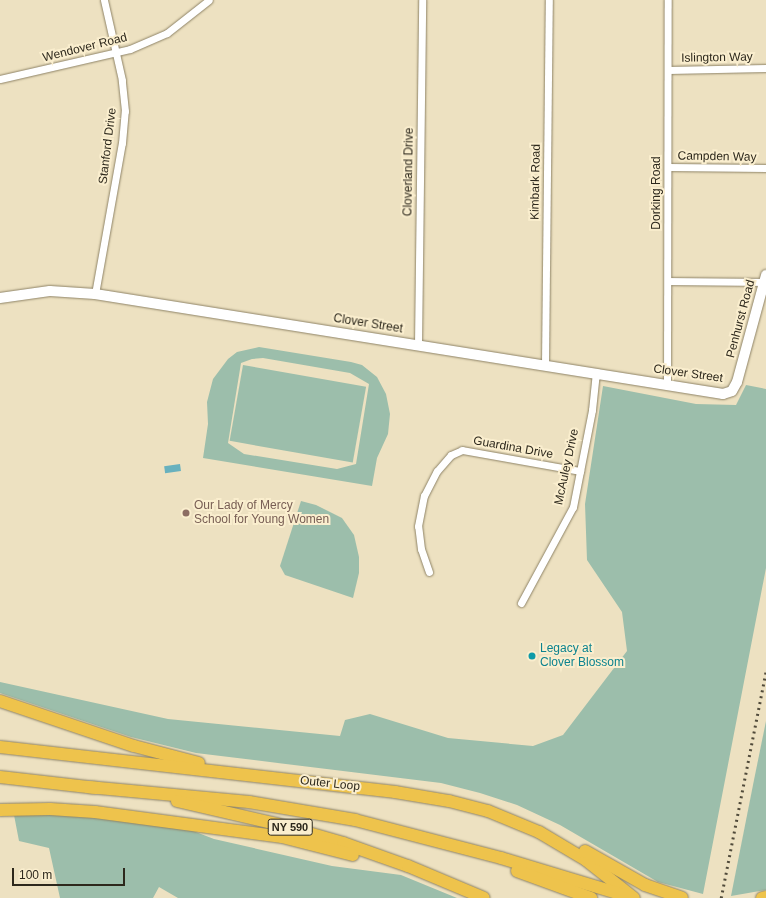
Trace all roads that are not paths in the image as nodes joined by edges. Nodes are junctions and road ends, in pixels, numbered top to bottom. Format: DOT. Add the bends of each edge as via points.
graph roads {
  1 [pos="104,0"];
  2 [pos="209,0"];
  3 [pos="422,0"];
  4 [pos="549,0"];
  5 [pos="668,0"];
  6 [pos="116,54"];
  7 [pos="766,68"];
  8 [pos="668,70"];
  9 [pos="0,79"];
  10 [pos="668,167"];
  11 [pos="766,168"];
  12 [pos="765,279"];
  13 [pos="669,281"];
  14 [pos="95,294"];
  15 [pos="0,298"];
  16 [pos="418,345"];
  17 [pos="545,365"];
  18 [pos="596,373"];
  19 [pos="667,386"];
  20 [pos="732,391"];
  21 [pos="580,470"];
  22 [pos="429,572"];
  23 [pos="521,603"];
  24 [pos="0,701"];
  25 [pos="0,747"];
  26 [pos="259,776"];
  27 [pos="0,777"];
  28 [pos="88,787"];
  29 [pos="0,810"];
  30 [pos="514,821"];
  31 [pos="429,839"];
  32 [pos="446,881"];
  33 [pos="766,897"];
  34 [pos="484,898"];
  35 [pos="591,898"];
  36 [pos="634,898"];
  37 [pos="682,898"];
  38 [pos="762,898"];
  1 -- 6 [label="street, Stanford Drive"];
  2 -- 6 [label="street, Wendover Road" via="167,32"];
  3 -- 16 [label="street, Cloverland Drive"];
  4 -- 17 [label="street, Kimbark Road"];
  5 -- 8 [label="street, Dorking Road"];
  6 -- 9 [label="street, Wendover Road"];
  6 -- 14 [label="street, Stanford Drive" via="124,92 124,125"];
  7 -- 8 [label="street, Islington Way"];
  8 -- 10 [label="street, Dorking Road"];
  10 -- 11 [label="street, Campden Way"];
  10 -- 13 [label="street, Dorking Road"];
  12 -- 13 [label="street"];
  12 -- 20 [label="street, Penhurst Road" via="737,382"];
  13 -- 19 [label="street, Dorking Road"];
  14 -- 15 [label="street, Clover Street" via="50,291"];
  14 -- 16 [label="street, Clover Street"];
  16 -- 17 [label="street, Clover Street"];
  17 -- 18 [label="street, Clover Street"];
  18 -- 19 [label="street, Clover Street"];
  18 -- 21 [label="street, McAuley Drive"];
  19 -- 20 [label="street, Clover Street" via="716,393"];
  21 -- 22 [label="street, Guardina Drive" via="462,450 451,455 436,471 424,496 418,526 421,549"];
  21 -- 23 [label="street, McAuley Drive" via="573,507"];
  24 -- 26 [label="highway" via="159,753"];
  25 -- 26 [label="highway, Outer Loop"];
  26 -- 30 [label="highway, Outer Loop" via="422,795 475,807"];
  27 -- 28 [label="highway, NY 590"];
  28 -- 31 [label="highway" via="286,807 359,821"];
  28 -- 32 [label="highway, NY 590" via="156,797 277,824 369,852"];
  29 -- 32 [label="highway" via="84,811 282,837"];
  30 -- 36 [label="highway, Outer Loop" via="580,856"];
  30 -- 37 [label="highway" via="552,835 640,882"];
  31 -- 35 [label="highway"];
  31 -- 36 [label="highway"];
  32 -- 34 [label="highway, NY 590"];
  33 -- 38 [label="highway"];
}
